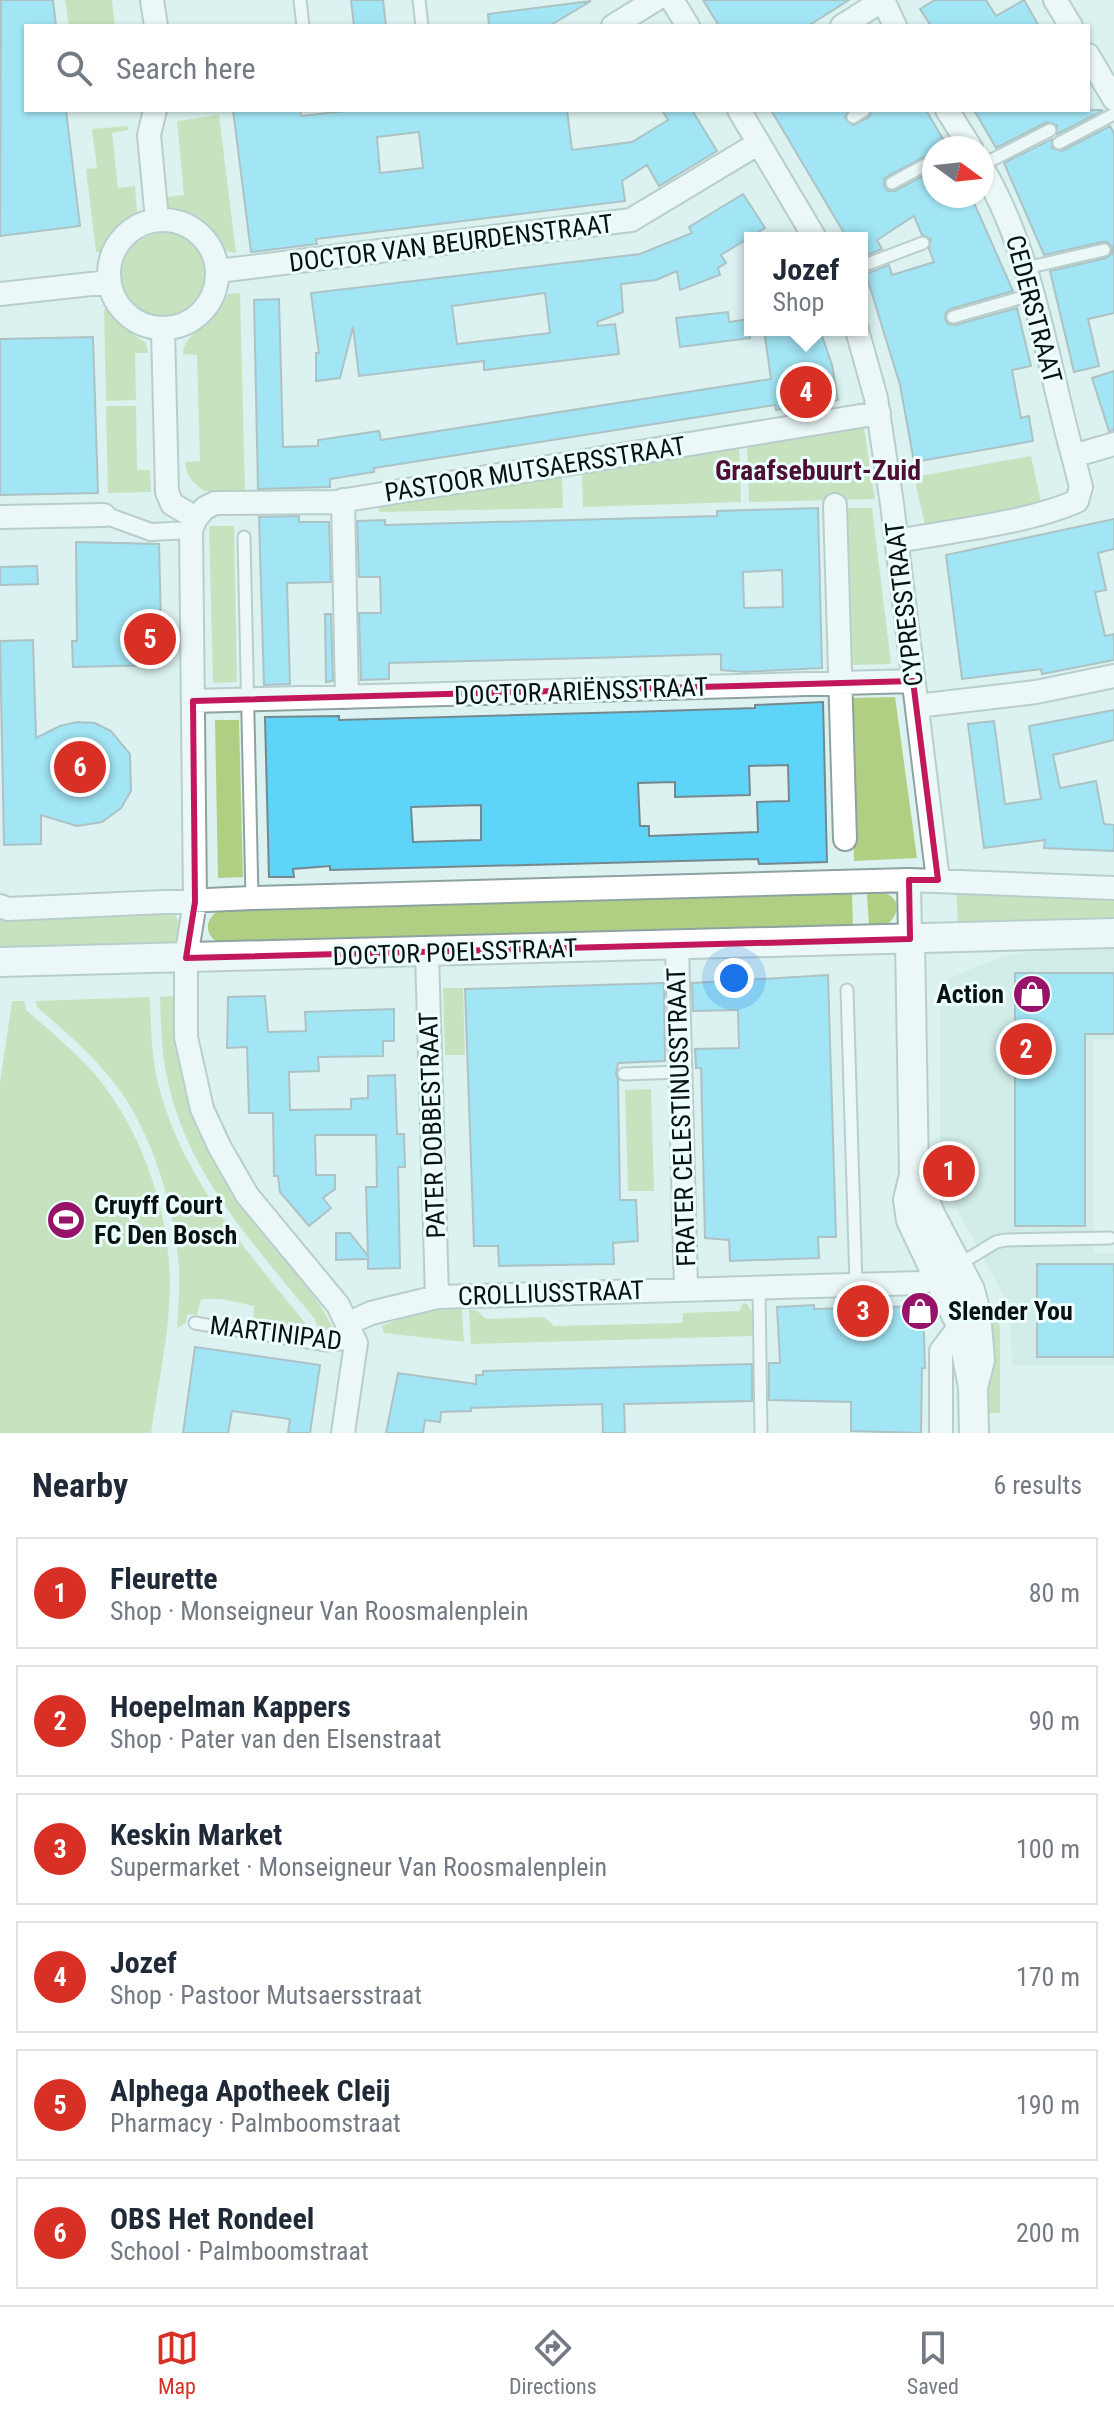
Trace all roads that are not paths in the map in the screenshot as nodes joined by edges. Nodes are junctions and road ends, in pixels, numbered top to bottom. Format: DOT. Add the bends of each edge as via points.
graph roads {
  1 [pos="152,0"];
  2 [pos="300,0"];
  3 [pos="419,0"];
  4 [pos="655,0"];
  5 [pos="672,0"];
  6 [pos="883,0"];
  7 [pos="1055,0"];
  8 [pos="156,24"];
  9 [pos="303,24"];
  10 [pos="422,24"];
  11 [pos="616,24"];
  12 [pos="687,24"];
  13 [pos="845,24"];
  14 [pos="894,24"];
  15 [pos="1070,24"];
  16 [pos="1090,58"];
  17 [pos="1114,99"];
  18 [pos="155,112"];
  19 [pos="740,112"];
  20 [pos="861,112"];
  21 [pos="948,112"];
  22 [pos="1114,114"];
  23 [pos="853,117"];
  24 [pos="1050,130"];
  25 [pos="959,136"];
  26 [pos="759,143"];
  27 [pos="1059,143"];
  28 [pos="994,160"];
  29 [pos="922,167"];
  30 [pos="892,183"];
  31 [pos="994,190"];
  32 [pos="157,220"];
  33 [pos="811,232"];
  34 [pos="923,243"];
  35 [pos="1104,250"];
  36 [pos="868,264"];
  37 [pos="1026,268"];
  38 [pos="218,271"];
  39 [pos="109,282"];
  40 [pos="0,294"];
  41 [pos="1034,294"];
  42 [pos="953,317"];
  43 [pos="163,329"];
  44 [pos="859,336"];
  45 [pos="879,413"];
  46 [pos="1114,444"];
  47 [pos="1073,456"];
  48 [pos="343,500"];
  49 [pos="835,505"];
  50 [pos="104,515"];
  51 [pos="0,517"];
  52 [pos="194,524"];
  53 [pos="244,537"];
  54 [pos="897,541"];
  55 [pos="1114,676"];
  56 [pos="913,681"];
  57 [pos="839,682"];
  58 [pos="347,697"];
  59 [pos="248,700"];
  60 [pos="193,701"];
  61 [pos="917,706"];
  62 [pos="845,839"];
  63 [pos="909,880"];
  64 [pos="938,880"];
  65 [pos="1114,888"];
  66 [pos="252,898"];
  67 [pos="195,902"];
  68 [pos="0,906"];
  69 [pos="1114,933"];
  70 [pos="910,939"];
  71 [pos="677,945"];
  72 [pos="427,953"];
  73 [pos="186,958"];
  74 [pos="0,962"];
  75 [pos="847,990"];
  76 [pos="680,1072"];
  77 [pos="624,1074"];
  78 [pos="1110,1238"];
  79 [pos="948,1271"];
  80 [pos="856,1284"];
  81 [pos="759,1287"];
  82 [pos="686,1289"];
  83 [pos="437,1297"];
  84 [pos="195,1323"];
  85 [pos="347,1324"];
  86 [pos="961,1325"];
  87 [pos="973,1387"];
  88 [pos="343,1433"];
  89 [pos="761,1433"];
  90 [pos="941,1433"];
  91 [pos="974,1433"];
  1 -- 8 [label="street"];
  2 -- 9 [label="lane"];
  3 -- 10 [label="lane"];
  4 -- 11 [label="street"];
  5 -- 12 [label="street"];
  6 -- 13 [label="street"];
  6 -- 14 [label="street"];
  7 -- 15 [label="street"];
  16 -- 17 [label="street"];
  18 -- 32 [label="street" via="149,135"];
  19 -- 26 [label="street"];
  20 -- 23 [label="lane"];
  21 -- 25 [label="street"];
  22 -- 27 [label="lane"];
  24 -- 28 [label="lane"];
  26 -- 33 [label="street"];
  26 -- 38 [label="street, DOCTOR VAN BEURDENSTRAAT" via="631,220"];
  29 -- 30 [label="lane"];
  31 -- 37 [label="street, CEDERSTRAAT"];
  32 -- 38 [label="street" via="179,222 199,232 212,249"];
  32 -- 39 [label="street" via="140,225 115,249"];
  34 -- 36 [label="lane"];
  35 -- 37 [label="lane"];
  37 -- 41 [label="street, CEDERSTRAAT"];
  38 -- 43 [label="street" via="217,289 197,318"];
  39 -- 40 [label="street"];
  39 -- 43 [label="street" via="115,301 128,316"];
  41 -- 42 [label="lane"];
  41 -- 47 [label="street, CEDERSTRAAT"];
  43 -- 52 [label="street" via="167,492"];
  44 -- 45 [label="street, CYPRESSTRAAT"];
  45 -- 48 [label="street, PASTOOR MUTSAERSSTRAAT"];
  45 -- 54 [label="street, CYPRESSTRAAT"];
  46 -- 47 [label="street"];
  47 -- 54 [label="street, CEDERSTRAAT" via="1081,487 1077,501"];
  48 -- 52 [label="street, PASTOOR MUTSAERSSTRAAT" via="215,503"];
  48 -- 58 [label="street"];
  49 -- 57 [label="street"];
  50 -- 51 [label="street"];
  50 -- 52 [label="street" via="151,532"];
  52 -- 60 [label="street"];
  53 -- 59 [label="lane"];
  54 -- 56 [label="street, CYPRESSTRAAT"];
  55 -- 61 [label="street" via="1036,692"];
  56 -- 57 [label="street, DOCTOR ARIËNSSTRAAT"];
  56 -- 61 [label="street, CYPRESSTRAAT"];
  57 -- 58 [label="street, DOCTOR ARIËNSSTRAAT"];
  57 -- 62 [label="street"];
  58 -- 59 [label="street, DOCTOR ARIËNSSTRAAT"];
  59 -- 60 [label="street, DOCTOR ARIËNSSTRAAT"];
  59 -- 66 [label="lane"];
  60 -- 67 [label="street"];
  61 -- 64 [label="street, CYPRESSTRAAT"];
  63 -- 64 [label="street"];
  63 -- 66 [label="street"];
  63 -- 70 [label="street"];
  64 -- 65 [label="street"];
  66 -- 67 [label="street"];
  67 -- 68 [label="street"];
  67 -- 73 [label="street"];
  69 -- 70 [label="street, DOCTOR POELSSTRAAT"];
  70 -- 71 [label="street, DOCTOR POELSSTRAAT"];
  70 -- 79 [label="street" via="914,1175"];
  71 -- 72 [label="street, DOCTOR POELSSTRAAT"];
  71 -- 76 [label="street, FRATER CELESTINUSSTRAAT"];
  72 -- 73 [label="street, DOCTOR POELSSTRAAT"];
  72 -- 83 [label="street, PATER DOBBESTRAAT"];
  73 -- 74 [label="street, DOCTOR POELSSTRAAT"];
  73 -- 85 [label="street" via="186,1037 202,1109 247,1195"];
  75 -- 80 [label="lane"];
  76 -- 77 [label="lane"];
  76 -- 82 [label="street, FRATER CELESTINUSSTRAAT"];
  78 -- 79 [label="lane" via="996,1242"];
  79 -- 80 [label="street, CROLLIUSSTRAAT" via="921,1283"];
  79 -- 86 [label="street"];
  79 -- 87 [label="street" via="970,1290 980,1360"];
  80 -- 81 [label="street, CROLLIUSSTRAAT"];
  81 -- 82 [label="street, CROLLIUSSTRAAT"];
  81 -- 89 [label="lane"];
  82 -- 83 [label="street, CROLLIUSSTRAAT"];
  83 -- 85 [label="street, CROLLIUSSTRAAT"];
  84 -- 85 [label="lane, MARTINIPAD" via="326,1345"];
  85 -- 88 [label="street"];
  86 -- 87 [label="street"];
  86 -- 90 [label="street" via="941,1351"];
  87 -- 91 [label="street"];
}
